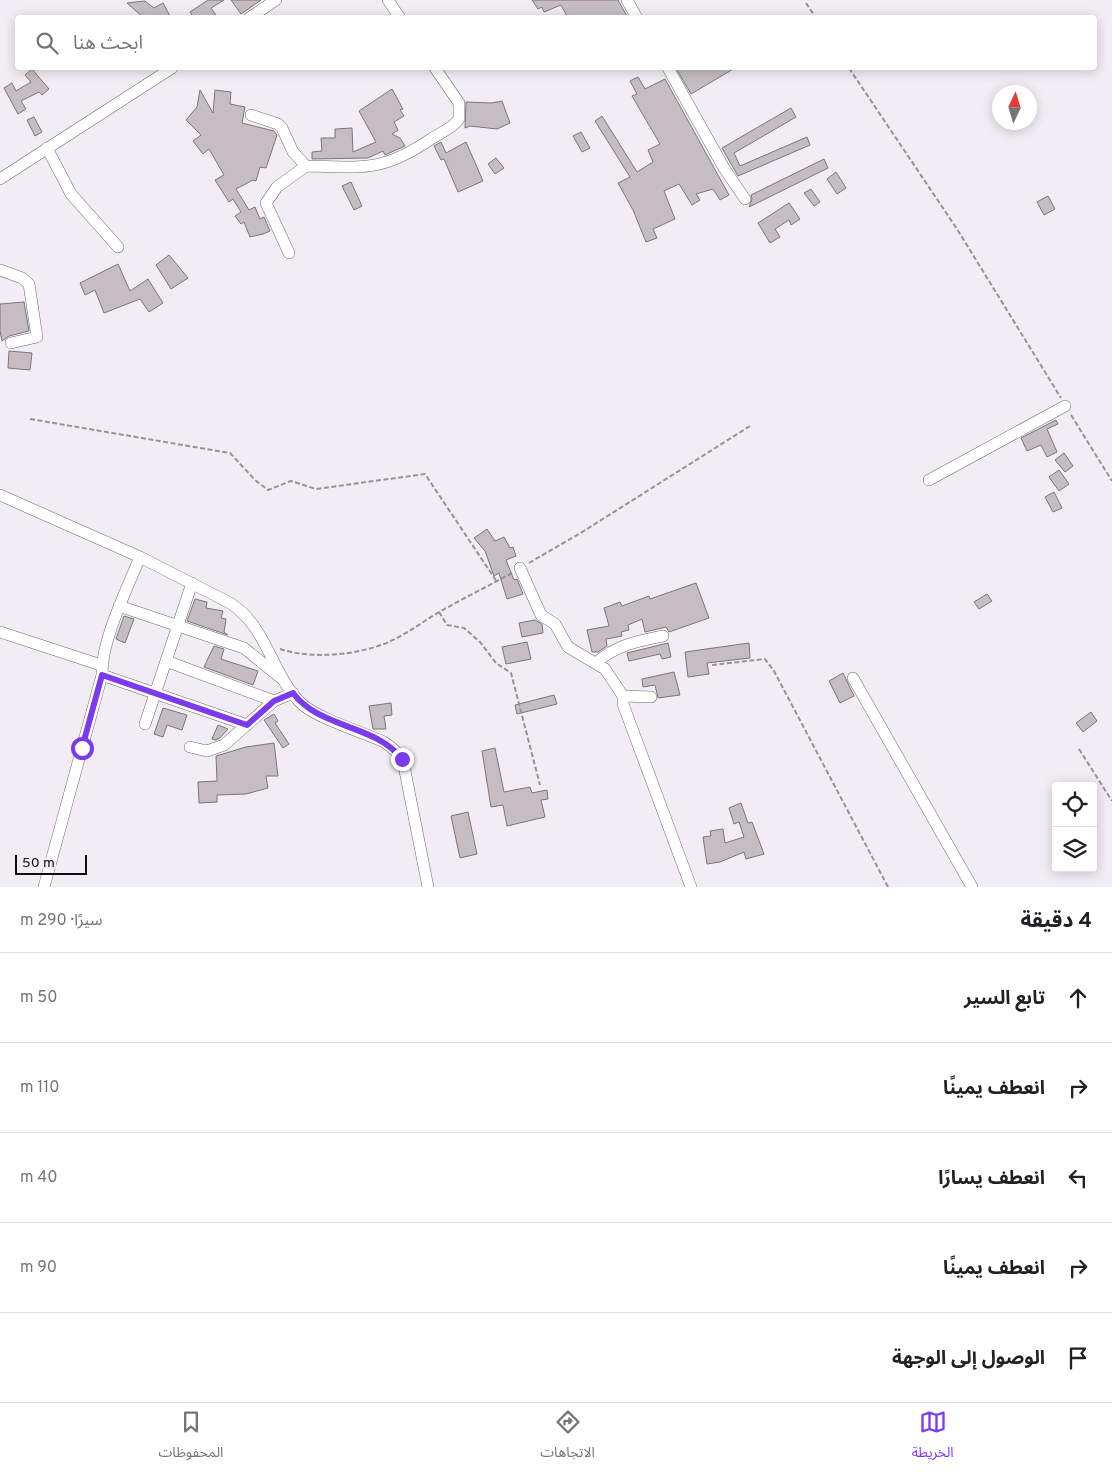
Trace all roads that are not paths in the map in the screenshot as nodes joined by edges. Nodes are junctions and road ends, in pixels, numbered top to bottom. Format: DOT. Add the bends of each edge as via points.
graph roads {
  1 [pos="276,0"];
  2 [pos="388,0"];
  3 [pos="627,0"];
  4 [pos="254,15"];
  5 [pos="398,15"];
  6 [pos="635,15"];
  7 [pos="169,70"];
  8 [pos="436,70"];
  9 [pos="669,70"];
  10 [pos="251,115"];
  11 [pos="47,148"];
  12 [pos="306,166"];
  13 [pos="0,179"];
  14 [pos="744,199"];
  15 [pos="118,247"];
  16 [pos="289,254"];
  17 [pos="0,270"];
  18 [pos="11,343"];
  19 [pos="1065,406"];
  20 [pos="929,480"];
  21 [pos="0,495"];
  22 [pos="140,558"];
  23 [pos="520,568"];
  24 [pos="192,583"];
  25 [pos="119,606"];
  26 [pos="178,627"];
  27 [pos="0,632"];
  28 [pos="664,636"];
  29 [pos="166,661"];
  30 [pos="596,663"];
  31 [pos="102,670"];
  32 [pos="853,678"];
  33 [pos="284,680"];
  34 [pos="155,693"];
  35 [pos="293,693"];
  36 [pos="623,696"];
  37 [pos="651,697"];
  38 [pos="274,701"];
  39 [pos="145,724"];
  40 [pos="247,725"];
  41 [pos="190,747"];
  42 [pos="44,887"];
  43 [pos="428,887"];
  44 [pos="691,887"];
  45 [pos="972,887"];
  1 -- 4 [label="street"];
  2 -- 5 [label="street"];
  3 -- 6 [label="street"];
  7 -- 11 [label="street"];
  8 -- 12 [label="street" via="459,103 456,123 419,148 378,166"];
  9 -- 14 [label="street"];
  10 -- 12 [label="street" via="278,124 293,152"];
  11 -- 13 [label="street"];
  11 -- 15 [label="street" via="71,194"];
  12 -- 16 [label="street" via="277,187 266,203"];
  17 -- 18 [label="street" via="29,284 34,312 37,337"];
  19 -- 20 [label="street"];
  21 -- 22 [label="street"];
  22 -- 24 [label="street"];
  22 -- 25 [label="street"];
  23 -- 30 [label="street" via="541,615 555,624 568,647"];
  24 -- 26 [label="street"];
  24 -- 33 [label="street" via="243,612 255,625"];
  25 -- 26 [label="street"];
  25 -- 31 [label="street"];
  26 -- 29 [label="street"];
  26 -- 33 [label="street" via="244,648"];
  27 -- 31 [label="street"];
  28 -- 30 [label="street" via="630,642 609,652"];
  29 -- 34 [label="street"];
  29 -- 38 [label="street"];
  30 -- 36 [label="street" via="605,669"];
  31 -- 34 [label="street"];
  31 -- 42 [label="street"];
  32 -- 45 [label="street"];
  33 -- 35 [label="street"];
  34 -- 39 [label="street"];
  34 -- 40 [label="street"];
  35 -- 38 [label="street"];
  35 -- 43 [label="street" via="313,712 384,742 402,759"];
  36 -- 37 [label="street"];
  36 -- 44 [label="street" via="623,704"];
  38 -- 40 [label="street"];
  40 -- 41 [label="street" via="224,745 207,751"];
}
